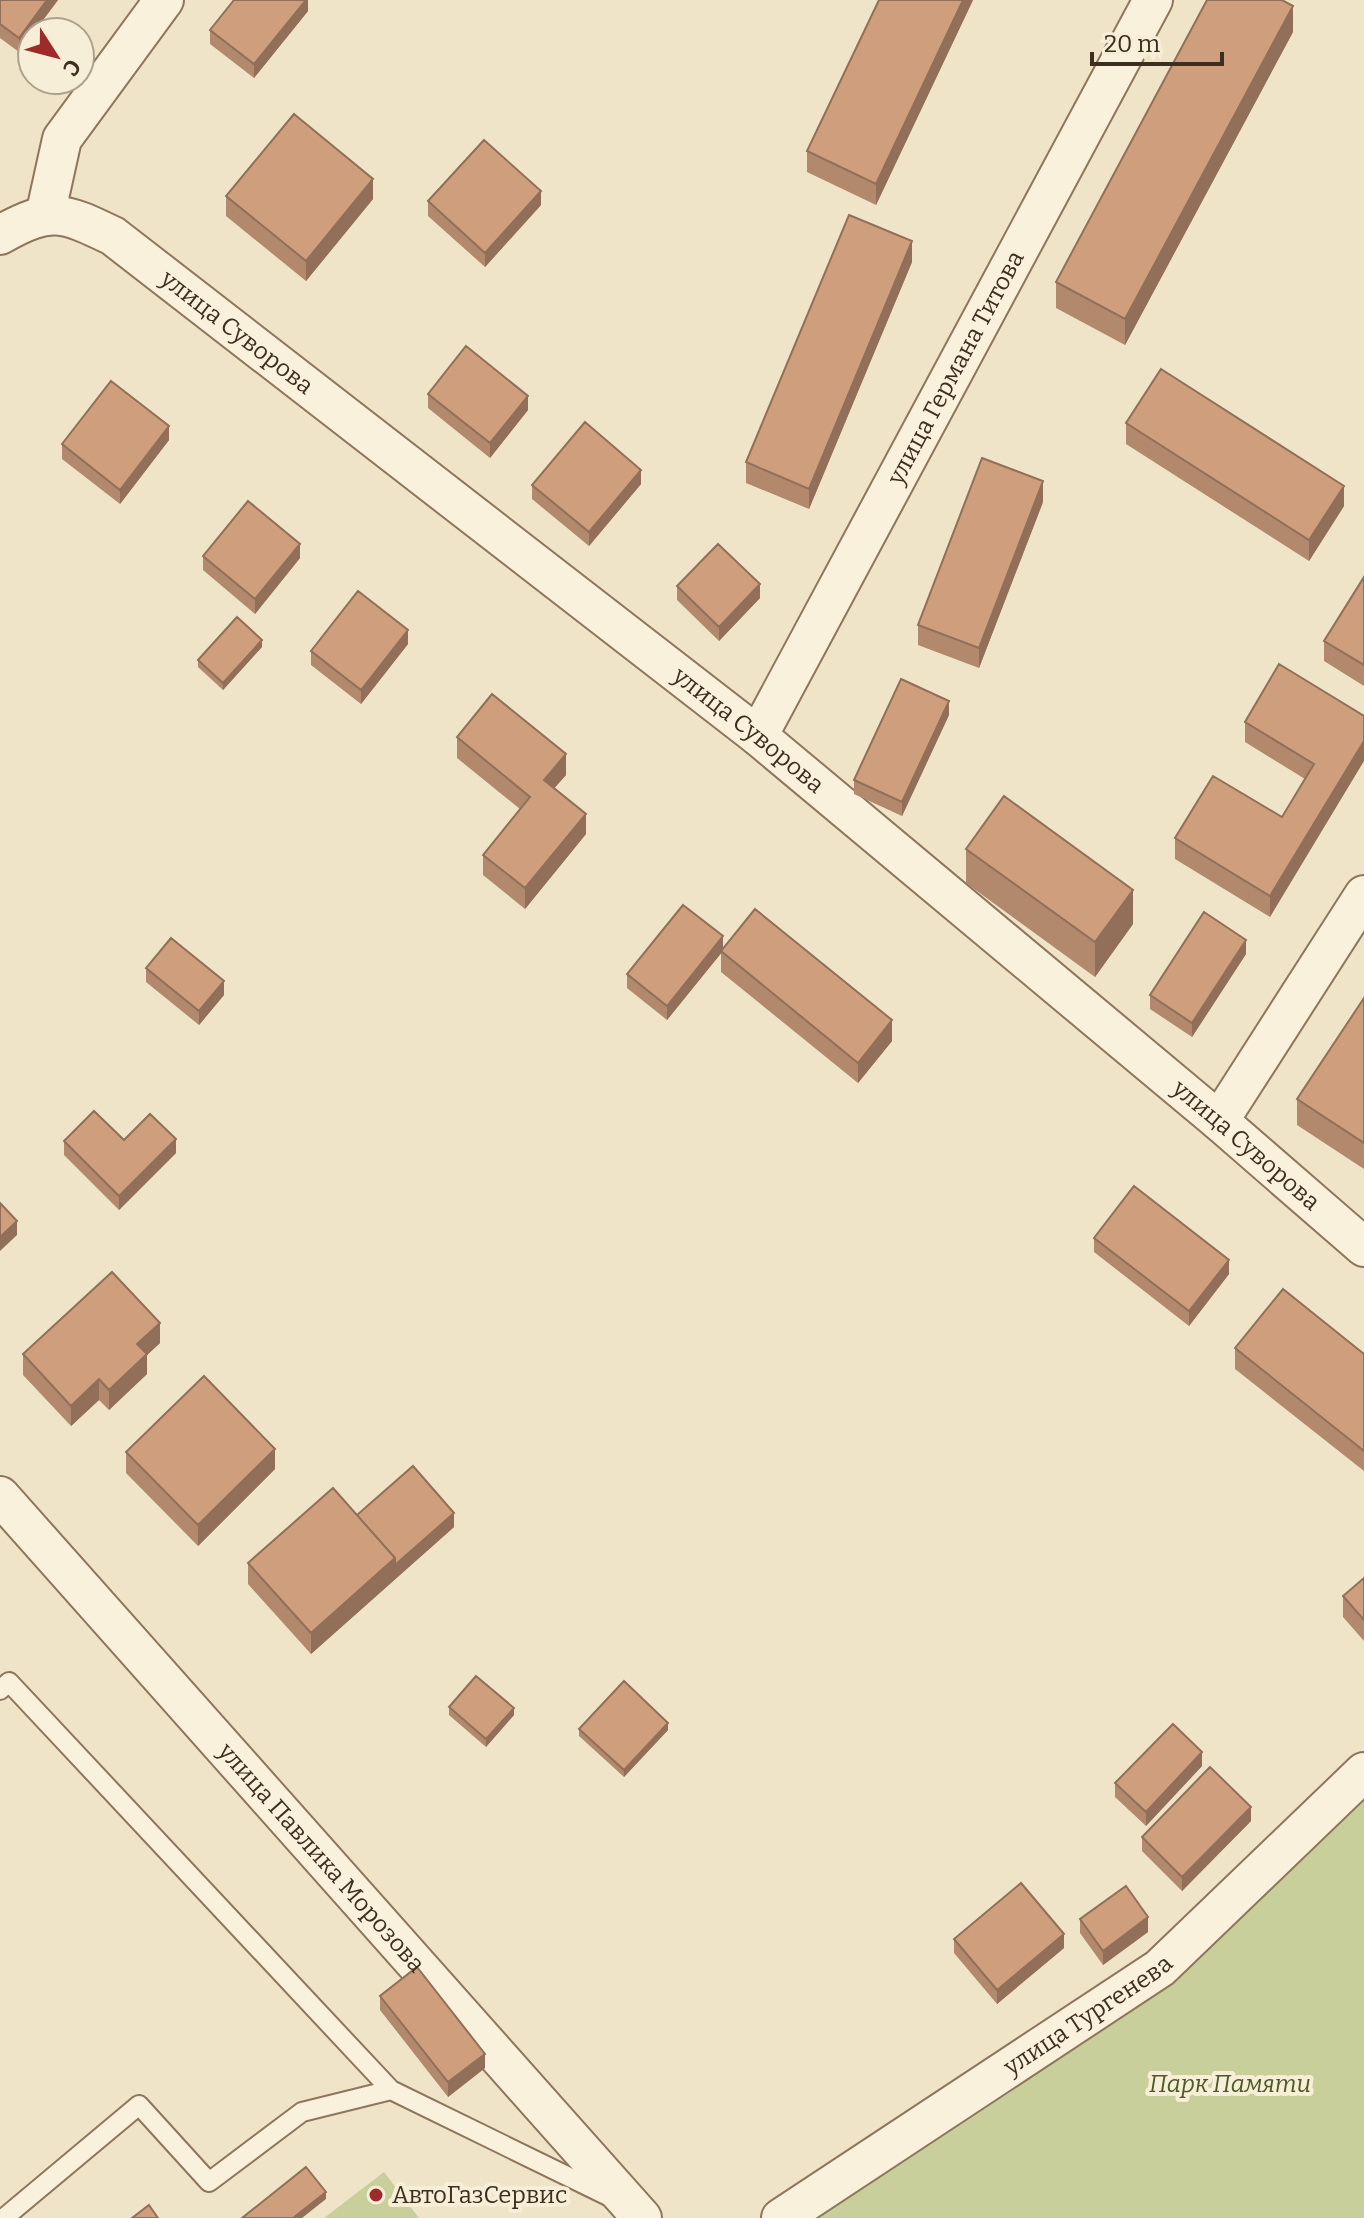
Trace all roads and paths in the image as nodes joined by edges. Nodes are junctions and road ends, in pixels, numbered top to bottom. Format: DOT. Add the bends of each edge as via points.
graph roads {
  1 [pos="164,0"];
  2 [pos="1153,0"];
  3 [pos="45,216"];
  4 [pos="0,235"];
  5 [pos="758,736"];
  6 [pos="1364,895"];
  7 [pos="1219,1121"];
  8 [pos="1364,1247"];
  9 [pos="0,1496"];
  10 [pos="0,1690"];
  11 [pos="1364,1772"];
  12 [pos="391,2090"];
  13 [pos="637,2213"];
  14 [pos="4,2218"];
  15 [pos="781,2218"];
  1 -- 3 [label="street" via="62,139"];
  2 -- 5 [label="street, улица Германа Титова"];
  3 -- 4 [label="street"];
  3 -- 5 [label="street, улица Суворова" via="71,216 113,236"];
  5 -- 7 [label="street, улица Суворова"];
  6 -- 7 [label="street"];
  7 -- 8 [label="street, улица Суворова"];
  9 -- 13 [label="street, улица Павлика Морозова"];
  10 -- 12 [label="lane" via="9,1682"];
  11 -- 15 [label="street, улица Тургенева" via="1160,1968"];
  12 -- 13 [label="lane"];
  12 -- 14 [label="lane" via="302,2112 209,2182 139,2105"];
}
